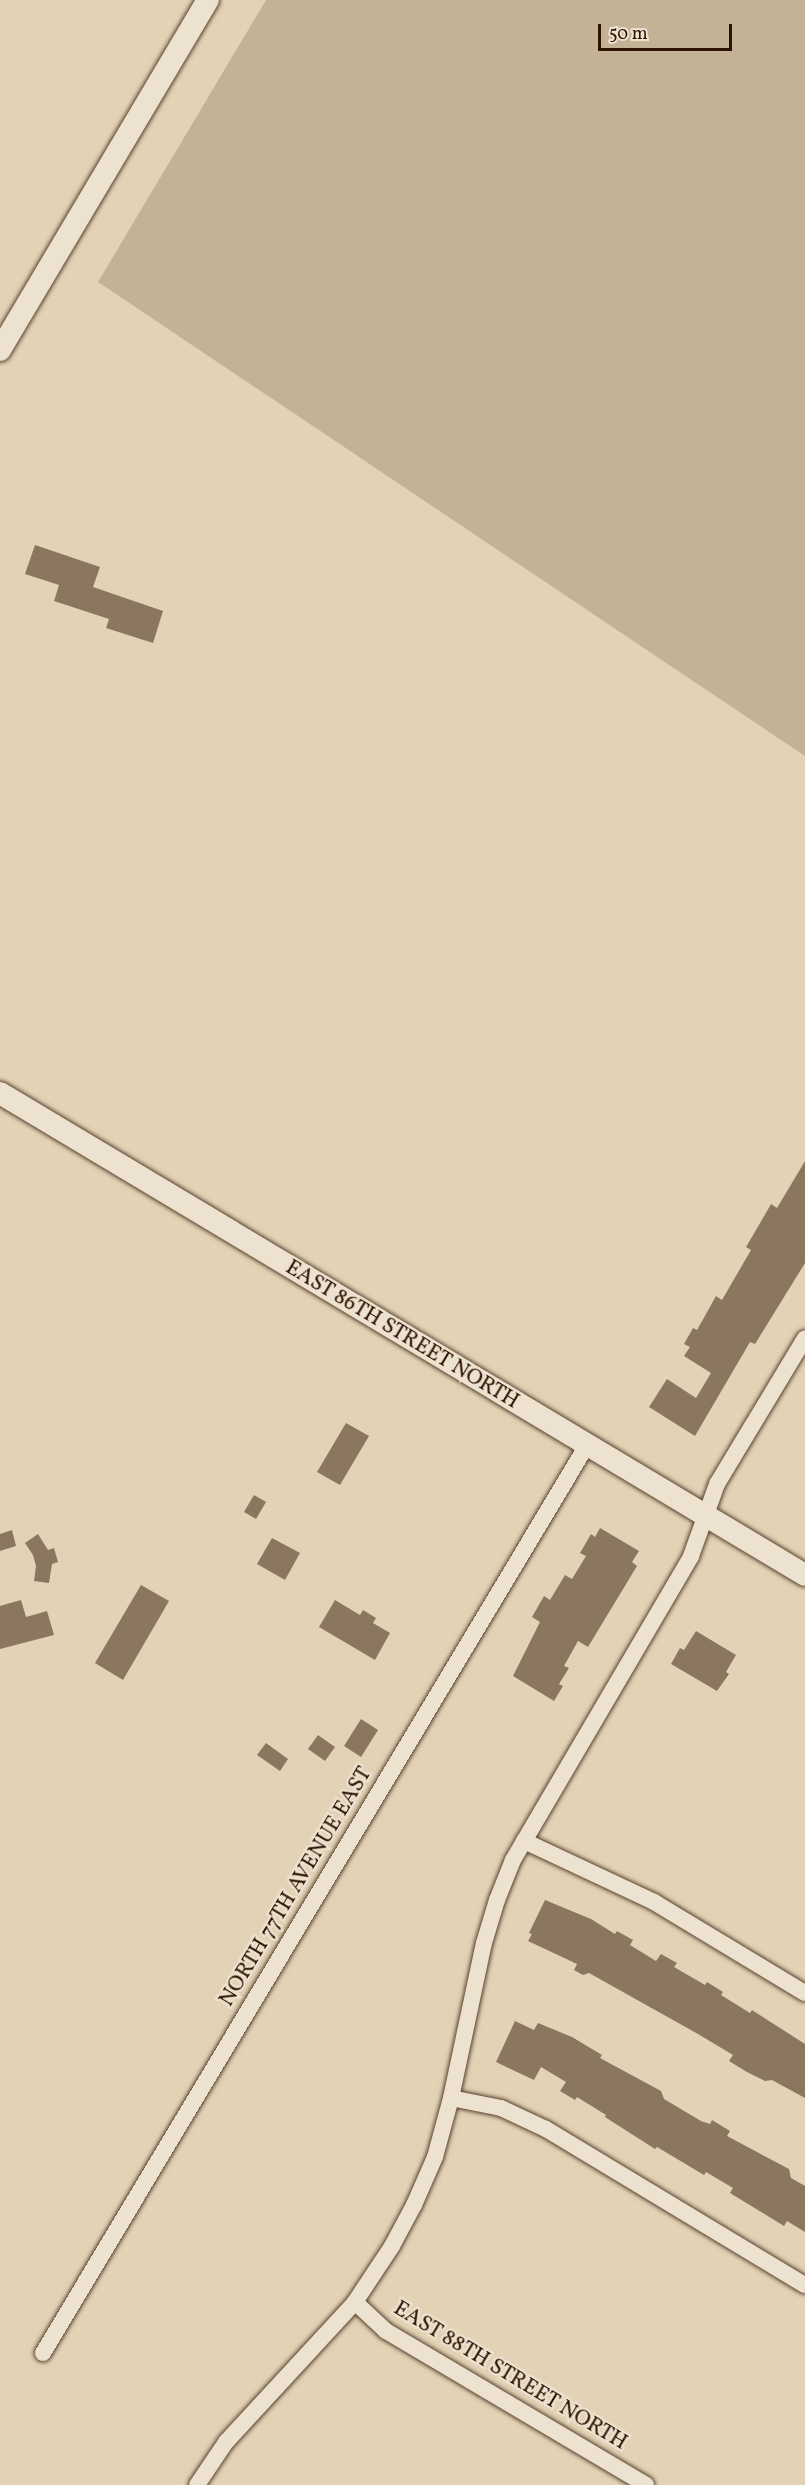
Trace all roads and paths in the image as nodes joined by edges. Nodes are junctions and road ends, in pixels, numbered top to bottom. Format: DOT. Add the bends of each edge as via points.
graph roads {
  1 [pos="208,0"];
  2 [pos="0,350"];
  3 [pos="0,1093"];
  4 [pos="805,1338"];
  5 [pos="587,1445"];
  6 [pos="705,1515"];
  7 [pos="805,1575"];
  8 [pos="524,1841"];
  9 [pos="805,1993"];
  10 [pos="451,2098"];
  11 [pos="805,2285"];
  12 [pos="355,2302"];
  13 [pos="43,2353"];
  14 [pos="197,2485"];
  15 [pos="646,2485"];
  1 -- 2 [label="street"];
  3 -- 5 [label="street, EAST 86TH STREET NORTH"];
  4 -- 6 [label="street" via="717,1484"];
  5 -- 6 [label="street, EAST 86TH STREET NORTH"];
  5 -- 13 [label="street, NORTH 77TH AVENUE EAST"];
  6 -- 7 [label="street, EAST 86TH STREET NORTH"];
  6 -- 8 [label="street" via="691,1556"];
  8 -- 9 [label="street" via="654,1902"];
  8 -- 10 [label="street" via="497,1900 484,1943"];
  10 -- 11 [label="street" via="501,2108 546,2129"];
  10 -- 12 [label="street" via="435,2157 414,2205"];
  12 -- 14 [label="street" via="226,2442"];
  12 -- 15 [label="street, EAST 88TH STREET NORTH" via="387,2331"];
}
